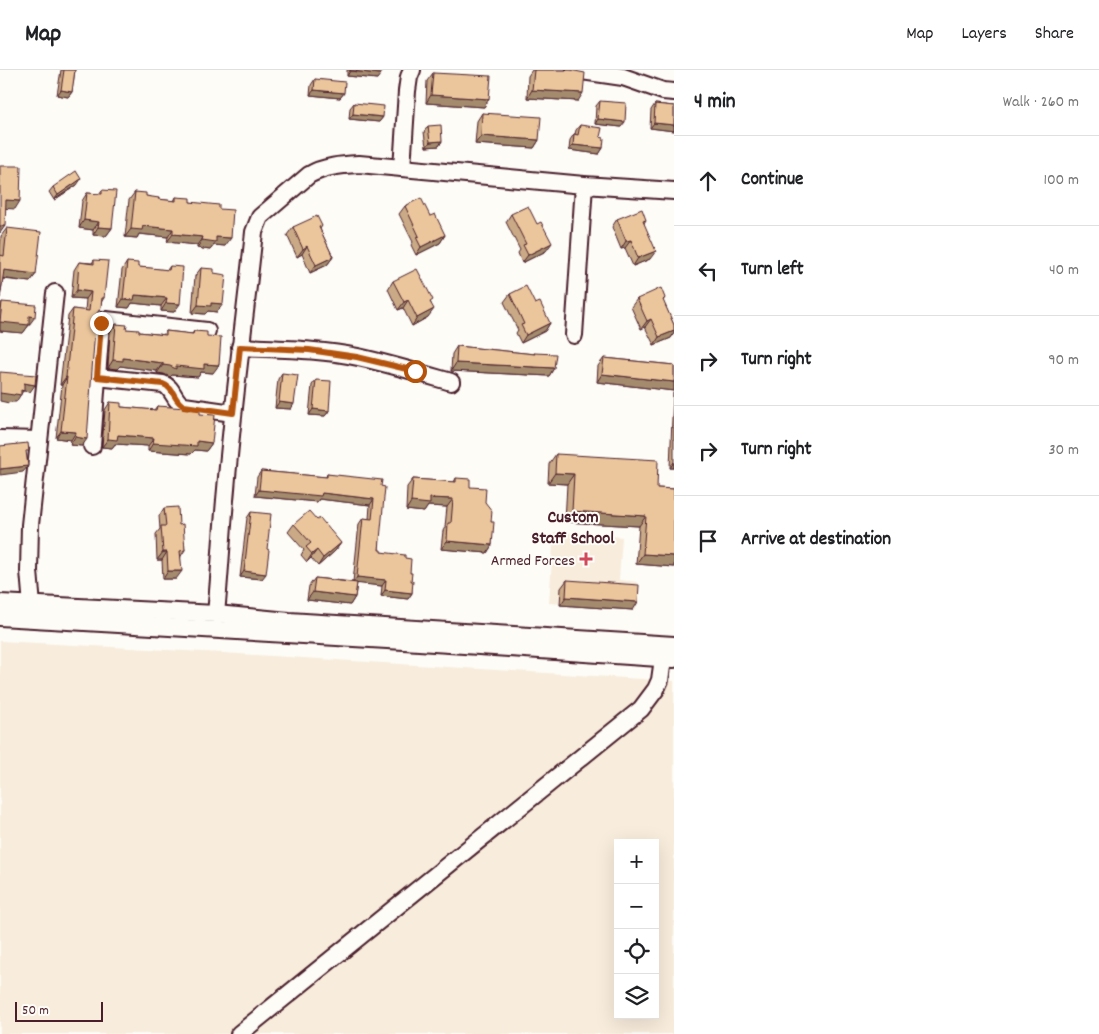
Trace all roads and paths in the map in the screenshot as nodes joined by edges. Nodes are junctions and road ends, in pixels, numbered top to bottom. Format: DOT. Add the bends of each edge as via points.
graph roads {
  1 [pos="412,70"];
  2 [pos="575,70"];
  3 [pos="674,92"];
  4 [pos="402,168"];
  5 [pos="584,185"];
  6 [pos="674,191"];
  7 [pos="55,293"];
  8 [pos="206,331"];
  9 [pos="574,335"];
  10 [pos="240,347"];
  11 [pos="97,377"];
  12 [pos="451,382"];
  13 [pos="233,413"];
  14 [pos="0,439"];
  15 [pos="39,440"];
  16 [pos="92,446"];
  17 [pos="0,603"];
  18 [pos="32,606"];
  19 [pos="216,614"];
  20 [pos="0,617"];
  21 [pos="674,645"];
  22 [pos="668,659"];
  23 [pos="239,1034"];
  1 -- 4 [label="street" via="407,91"];
  2 -- 3 [label="street" via="623,78"];
  4 -- 5 [label="street"];
  4 -- 10 [label="street" via="359,164 316,171 260,217 254,232"];
  5 -- 6 [label="street"];
  5 -- 9 [label="street"];
  7 -- 15 [label="street"];
  8 -- 11 [label="street" via="103,321"];
  10 -- 12 [label="street" via="309,350 357,357"];
  10 -- 13 [label="street"];
  11 -- 13 [label="street" via="163,384 171,388 184,406"];
  11 -- 16 [label="street"];
  13 -- 19 [label="street"];
  14 -- 15 [label="street"];
  15 -- 18 [label="street" via="30,525"];
  17 -- 18 [label="street"];
  18 -- 19 [label="street"];
  19 -- 21 [label="street"];
  20 -- 22 [label="street"];
  22 -- 23 [label="street" via="656,689 641,709"];
}
